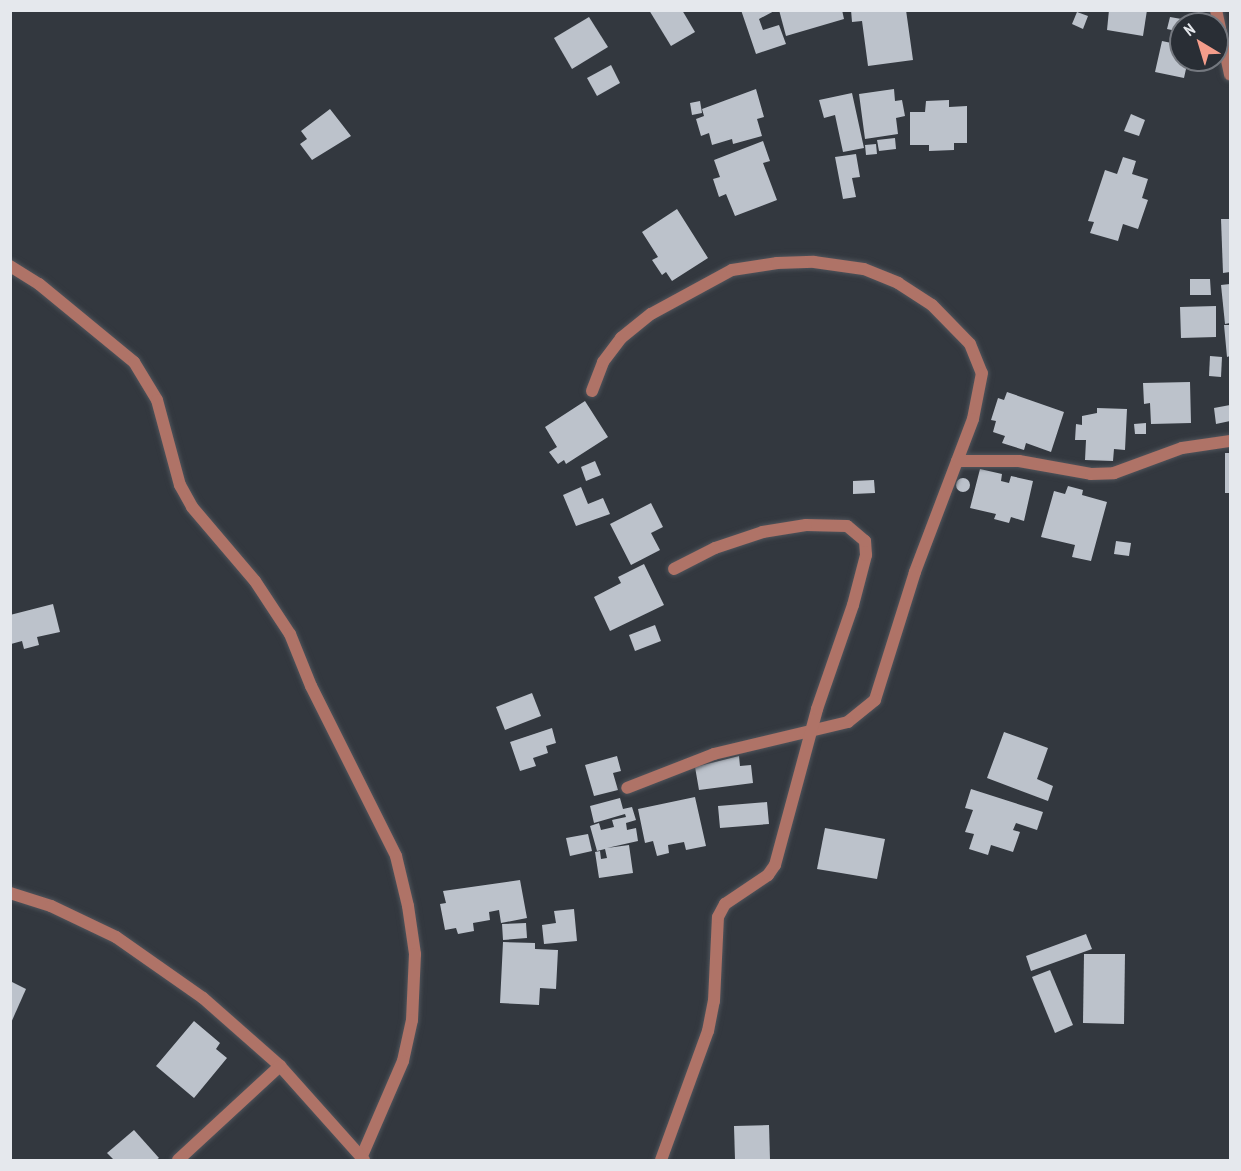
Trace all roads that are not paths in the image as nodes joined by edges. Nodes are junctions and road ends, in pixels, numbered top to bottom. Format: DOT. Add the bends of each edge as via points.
graph roads {
  1 [pos="1216,10"];
  2 [pos="1230,74"];
  3 [pos="10,266"];
  4 [pos="592,391"];
  5 [pos="1230,441"];
  6 [pos="957,461"];
  7 [pos="674,569"];
  8 [pos="811,728"];
  9 [pos="627,788"];
  10 [pos="10,893"];
  11 [pos="280,1066"];
  12 [pos="363,1159"];
  13 [pos="178,1161"];
  14 [pos="661,1161"];
  1 -- 2 [label="street"];
  3 -- 12 [label="street" via="39,284 134,362 157,400 180,485 192,507 255,581 290,634 311,686 396,856 415,954 412,1020 403,1061"];
  4 -- 6 [label="street" via="603,362 621,338 651,314 732,270 814,262 864,269 932,305 970,344 979,359 982,388"];
  5 -- 6 [label="street" via="1182,448 1114,473 1091,474 1019,461"];
  6 -- 8 [label="street" via="908,593 875,700 848,722"];
  7 -- 8 [label="street" via="715,548 763,532 806,525 847,526 859,533 866,555"];
  8 -- 9 [label="street" via="714,754"];
  8 -- 14 [label="street" via="775,865 762,880 725,904 718,917 714,1001 708,1031"];
  10 -- 11 [label="street" via="51,906 116,937 203,998"];
  11 -- 12 [label="street"];
  11 -- 13 [label="street"];
}
